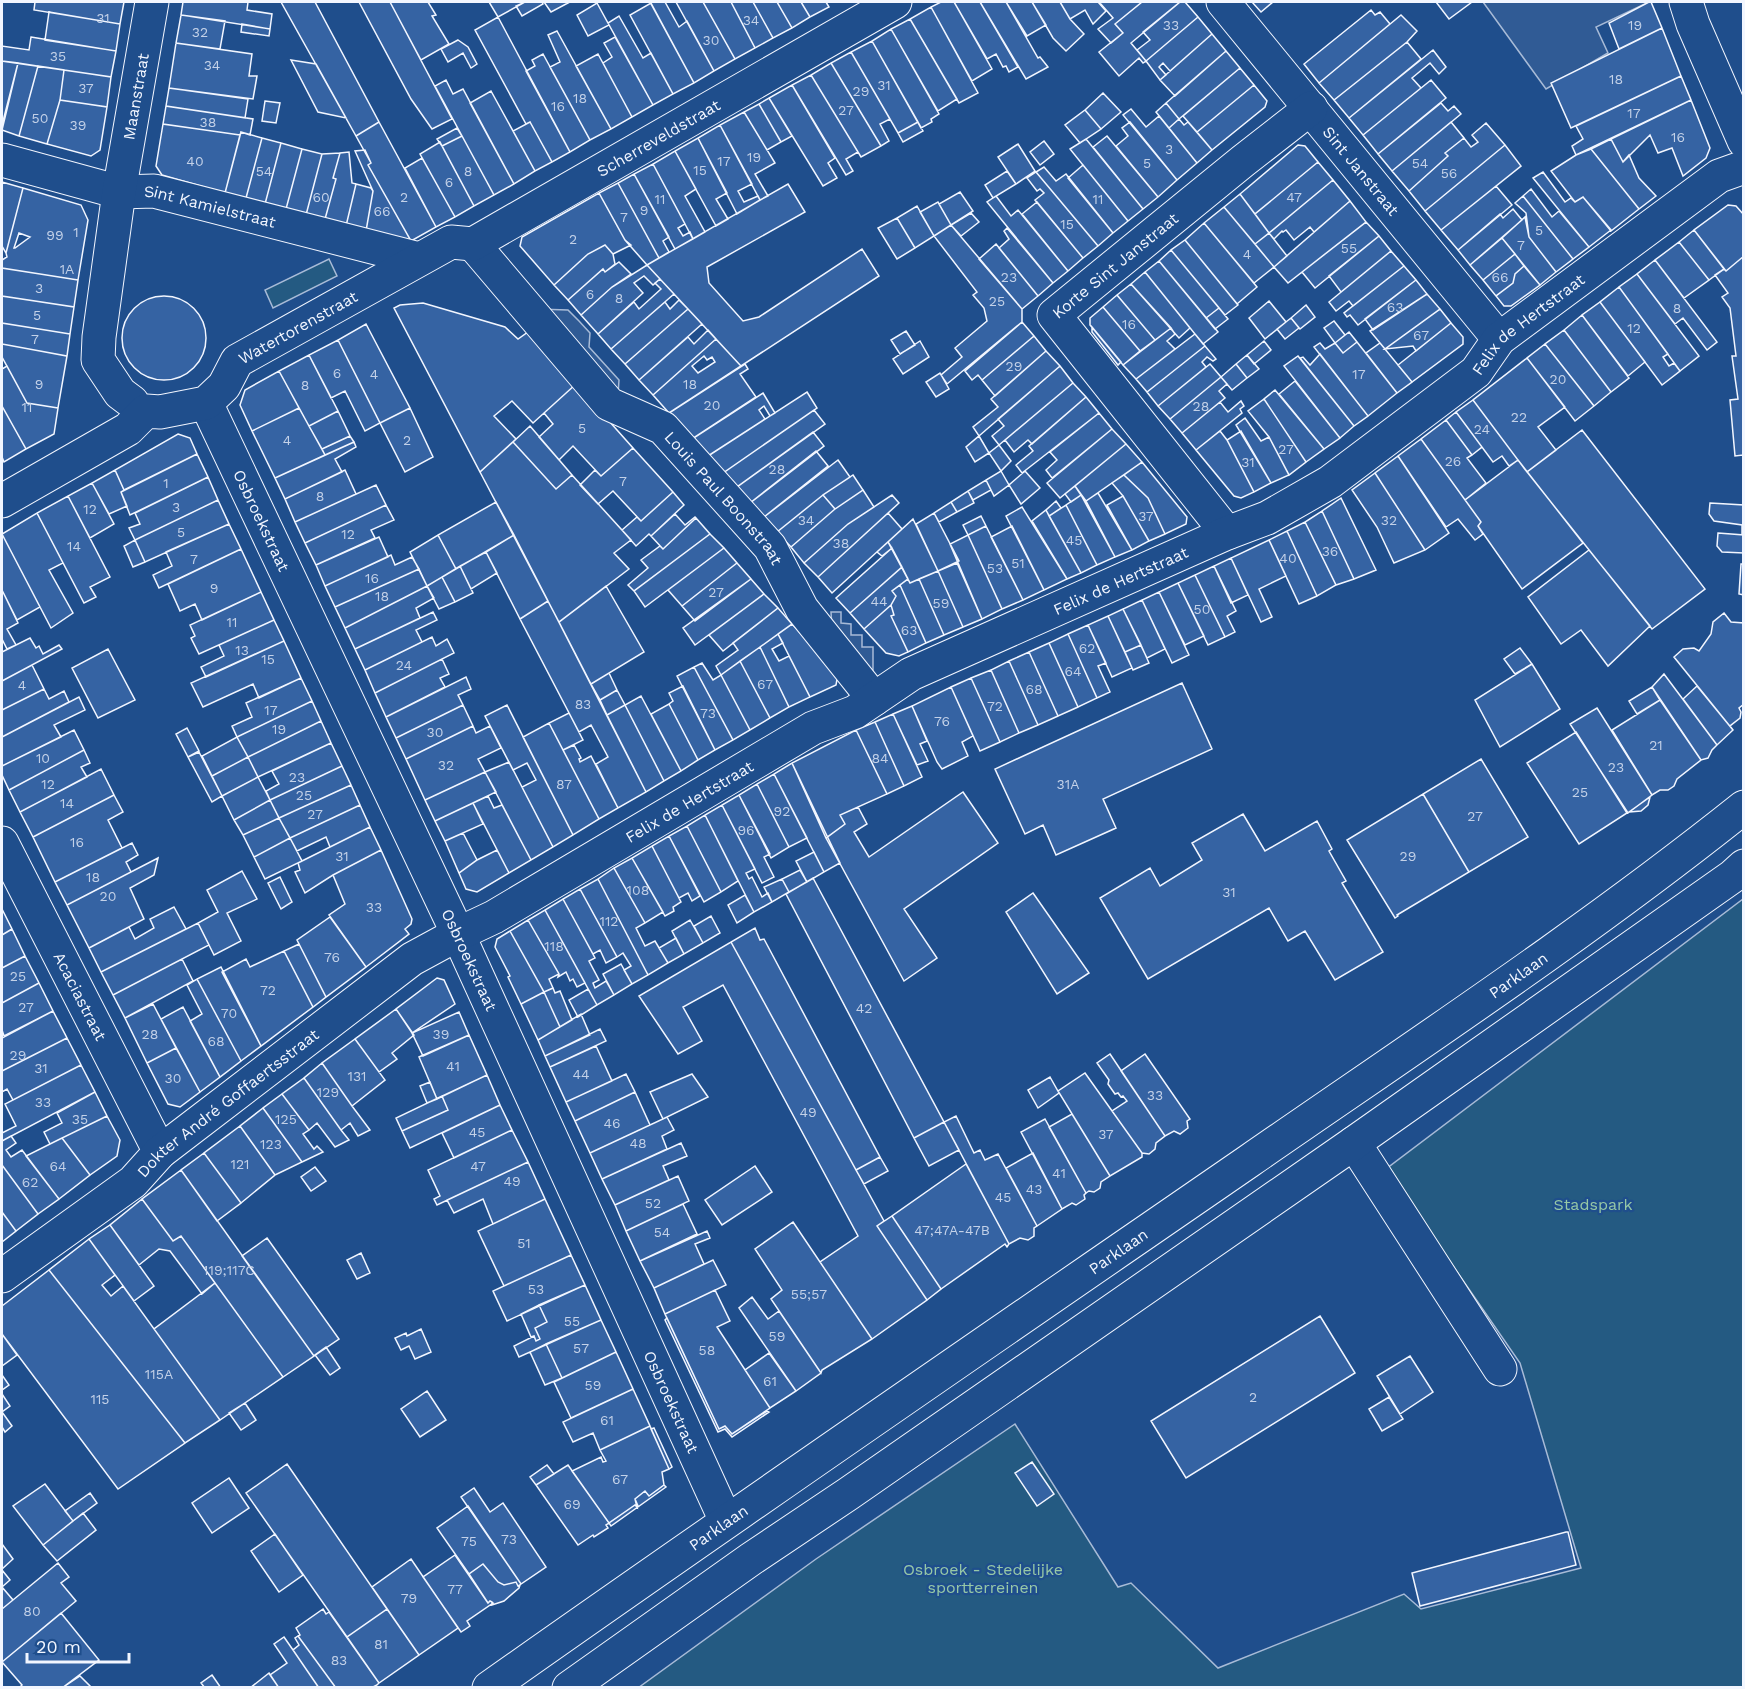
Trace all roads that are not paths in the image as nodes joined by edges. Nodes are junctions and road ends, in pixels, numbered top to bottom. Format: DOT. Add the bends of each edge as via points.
graph roads {
  1 [pos="152,2"];
  2 [pos="895,2"];
  3 [pos="1223,2"];
  4 [pos="1686,2"];
  5 [pos="1311,108"];
  6 [pos="1743,141"];
  7 [pos="2,160"];
  8 [pos="1743,167"];
  9 [pos="119,192"];
  10 [pos="473,244"];
  11 [pos="418,260"];
  12 [pos="1499,339"];
  13 [pos="132,402"];
  14 [pos="206,403"];
  15 [pos="2,501"];
  16 [pos="1227,533"];
  17 [pos="874,699"];
  18 [pos="1743,807"];
  19 [pos="2,843"];
  20 [pos="1743,866"];
  21 [pos="458,934"];
  22 [pos="1354,1143"];
  23 [pos="160,1152"];
  24 [pos="2,1276"];
  25 [pos="1500,1369"];
  26 [pos="726,1521"];
  27 [pos="489,1688"];
  28 [pos="569,1688"];
  1 -- 9 [label="street, Maanstraat"];
  2 -- 10 [label="street, Scherreveldstraat"];
  3 -- 5 [label="street, Sint Janstraat"];
  4 -- 6 [label="street"];
  5 -- 12 [label="street, Sint Janstraat"];
  5 -- 16 [label="street, Korte Sint Janstraat" via="1054,315"];
  7 -- 9 [label="street, Sint Kamielstraat"];
  8 -- 12 [label="street, Felix de Hertstraat" via="1719,176"];
  9 -- 11 [label="street, Sint Kamielstraat" via="154,191"];
  9 -- 13 [label="street" via="98,360 120,393"];
  10 -- 11 [label="street, Scherreveldstraat" via="451,242"];
  10 -- 17 [label="street, Louis Paul Boonstraat" via="609,404 663,428 770,547 802,609"];
  11 -- 14 [label="street, Watertorenstraat" via="237,361 224,386"];
  12 -- 16 [label="street, Felix de Hertstraat" via="1476,372 1330,482 1268,518"];
  14 -- 15 [label="street" via="146,411 128,429"];
  14 -- 21 [label="street, Osbroekstraat"];
  16 -- 17 [label="street, Felix de Hertstraat" via="910,674"];
  17 -- 21 [label="street, Felix de Hertstraat" via="855,712 813,728 494,917"];
  18 -- 26 [label="street, Parklaan" via="1515,977"];
  19 -- 23 [label="street, Acaciastraat"];
  20 -- 22 [label="street"];
  21 -- 23 [label="street, Dokter André Goffaertsstraat" via="412,959"];
  21 -- 26 [label="street, Osbroekstraat"];
  22 -- 25 [label="street"];
  22 -- 28 [label="street"];
  23 -- 24 [label="street, Dokter André Goffaertsstraat" via="133,1182"];
  26 -- 27 [label="street, Parklaan"];
}
